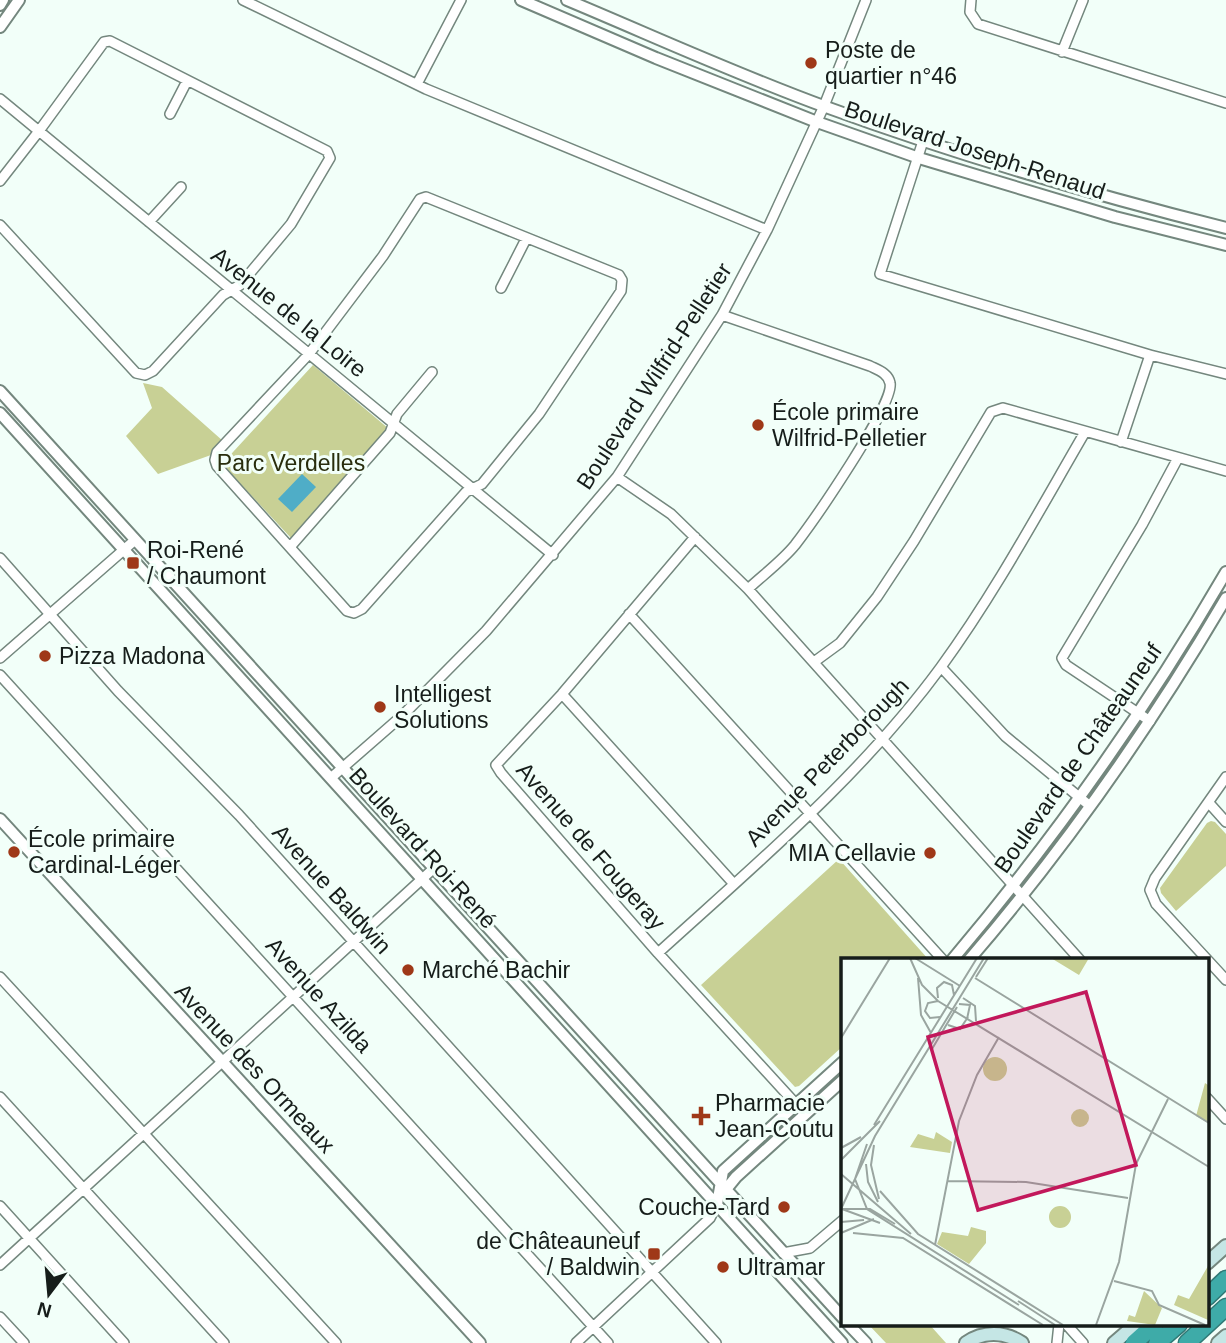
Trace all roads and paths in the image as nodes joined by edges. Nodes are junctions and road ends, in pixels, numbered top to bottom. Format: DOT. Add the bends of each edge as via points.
graph roads {
  1 [pos="4,0"];
  2 [pos="19,0"];
  3 [pos="243,0"];
  4 [pos="461,0"];
  5 [pos="521,0"];
  6 [pos="567,0"];
  7 [pos="866,0"];
  8 [pos="971,0"];
  9 [pos="1083,0"];
  10 [pos="0,5"];
  11 [pos="4,14"];
  12 [pos="560,18"];
  13 [pos="0,27"];
  14 [pos="662,41"];
  15 [pos="1062,51"];
  16 [pos="656,58"];
  17 [pos="750,78"];
  18 [pos="187,81"];
  19 [pos="417,84"];
  20 [pos="744,93"];
  21 [pos="0,99"];
  22 [pos="1226,103"];
  23 [pos="824,106"];
  24 [pos="170,114"];
  25 [pos="817,122"];
  26 [pos="39,131"];
  27 [pos="923,141"];
  28 [pos="919,158"];
  29 [pos="0,181"];
  30 [pos="181,187"];
  31 [pos="149,222"];
  32 [pos="0,225"];
  33 [pos="1226,229"];
  34 [pos="767,230"];
  35 [pos="526,239"];
  36 [pos="1226,245"];
  37 [pos="501,288"];
  38 [pos="232,290"];
  39 [pos="722,315"];
  40 [pos="309,354"];
  41 [pos="1150,355"];
  42 [pos="432,372"];
  43 [pos="1226,374"];
  44 [pos="0,391"];
  45 [pos="0,413"];
  46 [pos="393,423"];
  47 [pos="1085,432"];
  48 [pos="1122,442"];
  49 [pos="1178,458"];
  50 [pos="1226,471"];
  51 [pos="617,477"];
  52 [pos="473,489"];
  53 [pos="695,537"];
  54 [pos="135,540"];
  55 [pos="290,547"];
  56 [pos="124,549"];
  57 [pos="553,555"];
  58 [pos="0,558"];
  59 [pos="1226,572"];
  60 [pos="748,589"];
  61 [pos="1226,598"];
  62 [pos="50,614"];
  63 [pos="629,614"];
  64 [pos="0,658"];
  65 [pos="814,662"];
  66 [pos="941,667"];
  67 [pos="0,675"];
  68 [pos="562,694"];
  69 [pos="1139,714"];
  70 [pos="1150,721"];
  71 [pos="882,739"];
  72 [pos="341,768"];
  73 [pos="1226,776"];
  74 [pos="332,778"];
  75 [pos="1080,799"];
  76 [pos="1209,803"];
  77 [pos="1090,806"];
  78 [pos="810,814"];
  79 [pos="0,820"];
  80 [pos="1226,822"];
  81 [pos="433,869"];
  82 [pos="423,879"];
  83 [pos="734,884"];
  84 [pos="1014,886"];
  85 [pos="1023,895"];
  86 [pos="353,942"];
  87 [pos="658,953"];
  88 [pos="941,958"];
  89 [pos="954,958"];
  90 [pos="972,958"];
  91 [pos="1078,958"];
  92 [pos="1206,958"];
  93 [pos="1208,960"];
  94 [pos="0,976"];
  95 [pos="1226,980"];
  96 [pos="295,996"];
  97 [pos="222,1063"];
  98 [pos="841,1064"];
  99 [pos="841,1082"];
  100 [pos="0,1097"];
  101 [pos="1208,1099"];
  102 [pos="796,1104"];
  103 [pos="805,1114"];
  104 [pos="1226,1119"];
  105 [pos="144,1134"];
  106 [pos="723,1186"];
  107 [pos="83,1189"];
  108 [pos="717,1204"];
  109 [pos="0,1206"];
  110 [pos="841,1222"];
  111 [pos="29,1238"];
  112 [pos="1226,1246"];
  113 [pos="783,1253"];
  114 [pos="1208,1261"];
  115 [pos="0,1265"];
  116 [pos="1226,1269"];
  117 [pos="651,1271"];
  118 [pos="1226,1279"];
  119 [pos="1208,1282"];
  120 [pos="1208,1296"];
  121 [pos="1226,1307"];
  122 [pos="841,1316"];
  123 [pos="0,1317"];
  124 [pos="1208,1324"];
  125 [pos="850,1326"];
  126 [pos="1068,1326"];
  127 [pos="1134,1326"];
  128 [pos="1153,1326"];
  129 [pos="1177,1326"];
  130 [pos="1205,1326"];
  131 [pos="593,1327"];
  132 [pos="1226,1336"];
  133 [pos="24,1343"];
  134 [pos="124,1343"];
  135 [pos="224,1343"];
  136 [pos="335,1343"];
  137 [pos="480,1343"];
  138 [pos="576,1343"];
  139 [pos="608,1343"];
  140 [pos="716,1343"];
  141 [pos="842,1343"];
  142 [pos="866,1343"];
  143 [pos="966,1343"];
  144 [pos="1021,1343"];
  145 [pos="1083,1343"];
  146 [pos="1114,1343"];
  147 [pos="1133,1343"];
  148 [pos="1157,1343"];
  149 [pos="1187,1343"];
  150 [pos="1218,1343"];
  1 -- 10 [label="street"];
  2 -- 11 [label="street"];
  3 -- 19 [label="street"];
  4 -- 19 [label="street"];
  5 -- 12 [label="street, Boulevard Joseph-Renaud"];
  6 -- 12 [label="street"];
  6 -- 14 [label="street, Boulevard Joseph-Renaud"];
  7 -- 23 [label="street, Boulevard Wilfrid-Pelletier"];
  8 -- 15 [label="street" via="970,12 978,24"];
  9 -- 15 [label="street"];
  11 -- 13 [label="street"];
  12 -- 16 [label="street, Boulevard Joseph-Renaud"];
  14 -- 16 [label="street"];
  14 -- 17 [label="street, Boulevard Joseph-Renaud"];
  15 -- 22 [label="street"];
  16 -- 20 [label="street, Boulevard Joseph-Renaud"];
  17 -- 20 [label="street"];
  17 -- 23 [label="street, Boulevard Joseph-Renaud"];
  18 -- 24 [label="street"];
  18 -- 26 [label="street" via="110,41 104,43"];
  18 -- 38 [label="street" via="327,151 330,158 291,224"];
  19 -- 34 [label="street"];
  20 -- 25 [label="street, Boulevard Joseph-Renaud"];
  21 -- 26 [label="street, Avenue de la Loire"];
  23 -- 25 [label="street, Boulevard Wilfrid-Pelletier"];
  23 -- 27 [label="street, Boulevard Joseph-Renaud"];
  25 -- 28 [label="street, Boulevard Joseph-Renaud"];
  25 -- 34 [label="street, Boulevard Wilfrid-Pelletier"];
  26 -- 29 [label="street"];
  26 -- 31 [label="street, Avenue de la Loire"];
  27 -- 28 [label="street"];
  27 -- 33 [label="street, Boulevard Joseph-Renaud"];
  28 -- 36 [label="street, Boulevard Joseph-Renaud"];
  28 -- 41 [label="street" via="880,274"];
  30 -- 31 [label="street"];
  31 -- 38 [label="street, Avenue de la Loire"];
  32 -- 38 [label="street" via="136,373 145,376"];
  34 -- 39 [label="street, Boulevard Wilfrid-Pelletier"];
  35 -- 37 [label="street"];
  35 -- 40 [label="street" via="426,197"];
  35 -- 52 [label="street" via="619,275 621,291 538,414 482,484"];
  38 -- 40 [label="street, Avenue de la Loire"];
  39 -- 51 [label="street, Boulevard Wilfrid-Pelletier"];
  39 -- 60 [label="street" via="870,366 885,373 890,384 877,419 831,493 793,547"];
  40 -- 46 [label="street, Avenue de la Loire"];
  40 -- 55 [label="street" via="217,452 215,460"];
  41 -- 43 [label="street"];
  41 -- 48 [label="street"];
  42 -- 46 [label="street"];
  44 -- 54 [label="street, Boulevard Roi-René"];
  45 -- 56 [label="street, Boulevard Roi-René"];
  46 -- 52 [label="street, Avenue de la Loire"];
  46 -- 55 [label="street" via="390,433"];
  47 -- 48 [label="street"];
  47 -- 65 [label="street" via="1003,408 991,412 877,597 840,643"];
  47 -- 66 [label="street, Avenue Peterborough" via="1002,575"];
  48 -- 49 [label="street"];
  49 -- 50 [label="street"];
  49 -- 69 [label="street" via="1062,658"];
  51 -- 53 [label="street" via="671,514"];
  51 -- 57 [label="street, Boulevard Wilfrid-Pelletier"];
  52 -- 55 [label="street" via="354,613 347,611"];
  52 -- 57 [label="street, Avenue de la Loire"];
  53 -- 60 [label="street"];
  53 -- 63 [label="street, Avenue de Fougeray"];
  54 -- 56 [label="street"];
  54 -- 72 [label="street, Boulevard Roi-René"];
  56 -- 62 [label="street"];
  56 -- 74 [label="street, Boulevard Roi-René"];
  57 -- 72 [label="street, Boulevard Wilfrid-Pelletier" via="468,650"];
  58 -- 62 [label="street, Avenue Baldwin"];
  59 -- 69 [label="street, Boulevard de Châteauneuf"];
  60 -- 65 [label="street"];
  61 -- 70 [label="street, Boulevard de Châteauneuf"];
  62 -- 64 [label="street"];
  62 -- 86 [label="street, Avenue Baldwin"];
  63 -- 68 [label="street, Avenue de Fougeray"];
  63 -- 78 [label="street"];
  65 -- 71 [label="street"];
  66 -- 71 [label="street, Avenue Peterborough"];
  66 -- 75 [label="street" via="1006,736"];
  67 -- 96 [label="street, Avenue Azilda"];
  68 -- 83 [label="street"];
  68 -- 87 [label="street, Avenue de Fougeray" via="496,765"];
  69 -- 70 [label="street"];
  69 -- 75 [label="street, Boulevard de Châteauneuf"];
  70 -- 77 [label="street, Boulevard de Châteauneuf"];
  71 -- 78 [label="street, Avenue Peterborough"];
  71 -- 84 [label="street"];
  72 -- 74 [label="street, Boulevard Wilfrid-Pelletier"];
  72 -- 81 [label="street, Boulevard Roi-René"];
  73 -- 76 [label="street"];
  74 -- 82 [label="street, Boulevard Roi-René"];
  75 -- 77 [label="street"];
  75 -- 84 [label="street, Boulevard de Châteauneuf"];
  76 -- 80 [label="street"];
  76 -- 92 [label="street" via="1150,890"];
  77 -- 85 [label="street, Boulevard de Châteauneuf"];
  78 -- 83 [label="street, Avenue Peterborough"];
  78 -- 88 [label="street"];
  79 -- 97 [label="street, Avenue des Ormeaux"];
  81 -- 82 [label="street"];
  81 -- 106 [label="street, Boulevard Roi-René"];
  82 -- 86 [label="street"];
  82 -- 108 [label="street, Boulevard Roi-René"];
  83 -- 87 [label="street, Avenue Peterborough"];
  84 -- 85 [label="street"];
  84 -- 89 [label="street, Boulevard de Châteauneuf"];
  85 -- 90 [label="street, Boulevard de Châteauneuf"];
  85 -- 91 [label="street"];
  86 -- 96 [label="street"];
  86 -- 117 [label="street, Avenue Baldwin"];
  87 -- 102 [label="street, Avenue de Fougeray"];
  93 -- 95 [label="street"];
  94 -- 105 [label="street"];
  96 -- 97 [label="street"];
  96 -- 131 [label="street, Avenue Azilda"];
  97 -- 105 [label="street"];
  97 -- 137 [label="street, Avenue des Ormeaux"];
  98 -- 102 [label="street"];
  99 -- 103 [label="street"];
  100 -- 107 [label="street"];
  101 -- 104 [label="street"];
  102 -- 103 [label="street, Avenue de Fougeray"];
  102 -- 106 [label="street" via="726,1168"];
  103 -- 106 [label="street"];
  105 -- 107 [label="street"];
  105 -- 136 [label="street"];
  106 -- 108 [label="street"];
  106 -- 113 [label="street, Boulevard Roi-René"];
  107 -- 111 [label="street"];
  107 -- 135 [label="street"];
  108 -- 117 [label="street" via="710,1218"];
  108 -- 141 [label="street, Boulevard Roi-René"];
  109 -- 111 [label="street"];
  110 -- 113 [label="street" via="813,1247"];
  111 -- 115 [label="street"];
  111 -- 134 [label="street"];
  112 -- 114 [label="main road"];
  113 -- 122 [label="street, Boulevard Roi-René"];
  116 -- 119 [label="highway"];
  117 -- 131 [label="street"];
  117 -- 140 [label="street, Avenue Baldwin"];
  118 -- 120 [label="highway"];
  121 -- 124 [label="highway"];
  123 -- 133 [label="street"];
  125 -- 142 [label="street"];
  126 -- 145 [label="street"];
  127 -- 146 [label="main road"];
  128 -- 147 [label="highway"];
  129 -- 148 [label="highway"];
  130 -- 149 [label="highway"];
  131 -- 138 [label="street"];
  131 -- 139 [label="street, Avenue Azilda"];
  132 -- 150 [label="main road"];
  143 -- 144 [label="main road" via="993,1334"];
}
